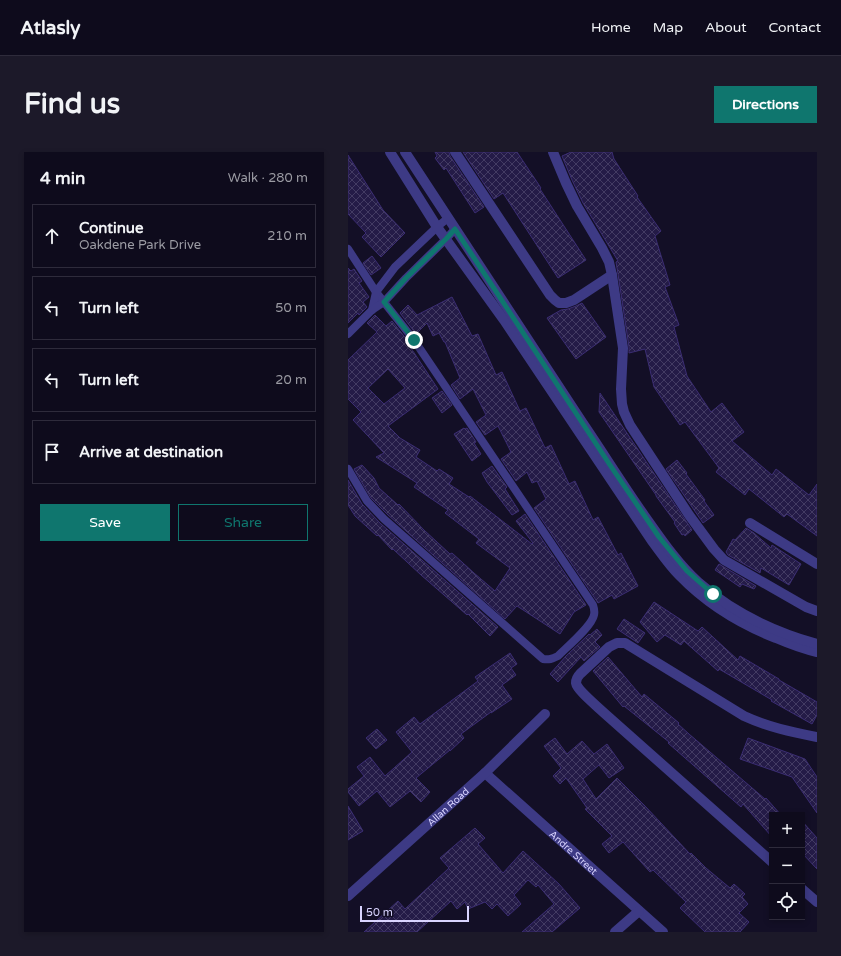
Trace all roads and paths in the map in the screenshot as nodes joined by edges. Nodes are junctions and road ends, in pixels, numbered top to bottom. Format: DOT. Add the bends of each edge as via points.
graph roads {
  1 [pos="390,152"];
  2 [pos="405,152"];
  3 [pos="455,152"];
  4 [pos="553,152"];
  5 [pos="448,218"];
  6 [pos="437,227"];
  7 [pos="455,229"];
  8 [pos="446,239"];
  9 [pos="348,249"];
  10 [pos="612,275"];
  11 [pos="376,292"];
  12 [pos="384,302"];
  13 [pos="372,310"];
  14 [pos="348,334"];
  15 [pos="348,469"];
  16 [pos="750,523"];
  17 [pos="817,564"];
  18 [pos="817,611"];
  19 [pos="817,644"];
  20 [pos="817,652"];
  21 [pos="545,714"];
  22 [pos="817,736"];
  23 [pos="484,773"];
  24 [pos="769,859"];
  25 [pos="805,892"];
  26 [pos="348,896"];
  27 [pos="817,902"];
  28 [pos="639,910"];
  29 [pos="615,932"];
  30 [pos="663,932"];
  1 -- 6 [label="street"];
  2 -- 5 [label="street"];
  3 -- 10 [label="street" via="554,300 566,303 574,300"];
  4 -- 10 [label="street" via="576,206 609,262"];
  5 -- 6 [label="lane"];
  5 -- 7 [label="street"];
  6 -- 8 [label="street"];
  6 -- 11 [label="lane" via="395,267"];
  7 -- 8 [label="lane"];
  7 -- 19 [label="street" via="626,490 683,566 699,583 737,611 774,629"];
  8 -- 12 [label="lane"];
  8 -- 20 [label="street" via="504,320 652,541 678,574 693,589 732,617 763,633"];
  9 -- 11 [label="lane"];
  10 -- 18 [label="street" via="623,348 622,404 630,425 689,515 724,560"];
  11 -- 12 [label="lane"];
  11 -- 13 [label="lane"];
  12 -- 13 [label="lane"];
  12 -- 15 [label="lane" via="414,340 593,605 595,611 592,620 558,656 543,659 384,519 367,501"];
  13 -- 14 [label="lane"];
  16 -- 17 [label="street"];
  21 -- 23 [label="street, Allan Road"];
  22 -- 24 [label="street" via="787,731 744,716 625,643 609,647 576,679 580,690 603,712"];
  23 -- 26 [label="street, Allan Road"];
  23 -- 28 [label="street, Andre Street"];
  25 -- 27 [label="street"];
  28 -- 29 [label="street"];
  28 -- 30 [label="street, Andre Street"];
}
